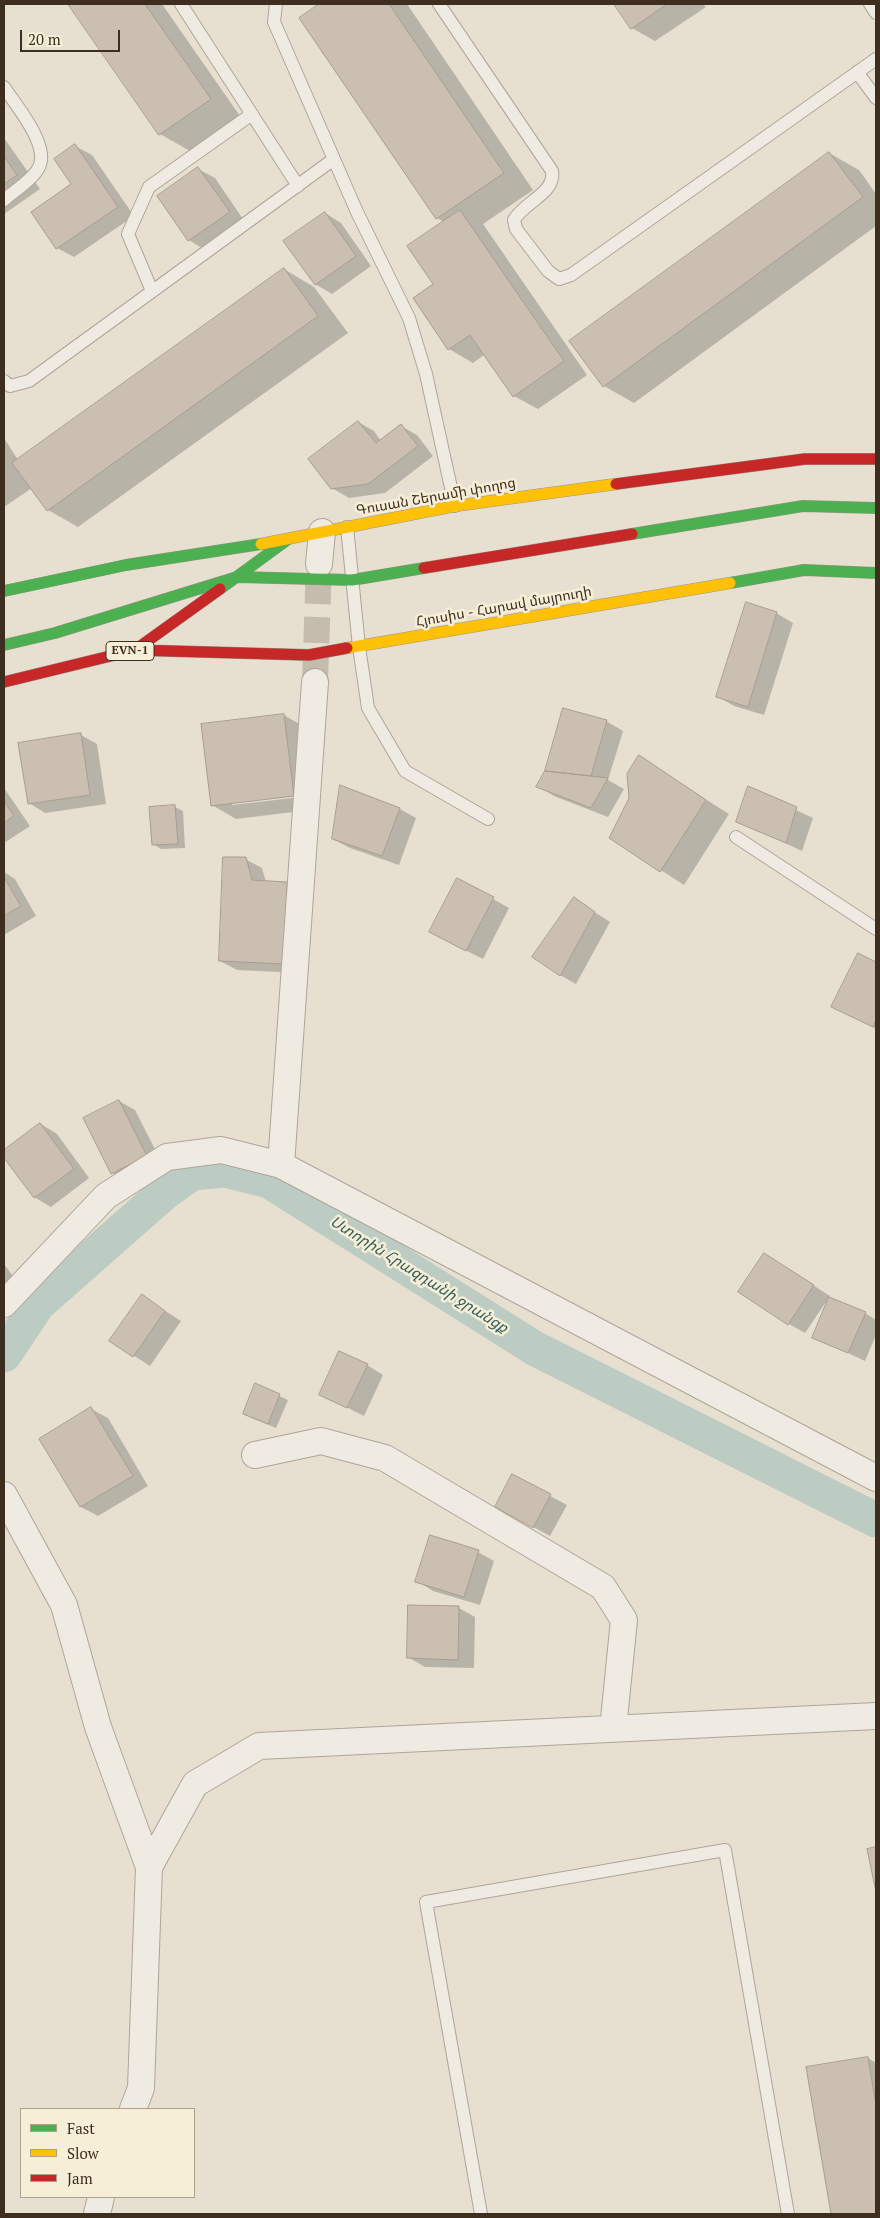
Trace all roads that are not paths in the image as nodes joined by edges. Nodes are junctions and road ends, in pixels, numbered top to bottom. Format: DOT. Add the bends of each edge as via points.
graph roads {
  1 [pos="181,4"];
  2 [pos="276,4"];
  3 [pos="439,4"];
  4 [pos="870,4"];
  5 [pos="876,13"];
  6 [pos="876,59"];
  7 [pos="857,72"];
  8 [pos="4,87"];
  9 [pos="876,98"];
  10 [pos="252,114"];
  11 [pos="334,159"];
  12 [pos="298,186"];
  13 [pos="4,200"];
  14 [pos="152,291"];
  15 [pos="4,381"];
  16 [pos="876,459"];
  17 [pos="455,506"];
  18 [pos="876,508"];
  19 [pos="334,530"];
  20 [pos="287,540"];
  21 [pos="319,564"];
  22 [pos="876,574"];
  23 [pos="237,577"];
  24 [pos="352,580"];
  25 [pos="4,591"];
  26 [pos="4,645"];
  27 [pos="359,647"];
  28 [pos="135,650"];
  29 [pos="4,682"];
  30 [pos="315,682"];
  31 [pos="488,819"];
  32 [pos="736,837"];
  33 [pos="876,929"];
  34 [pos="281,1165"];
  35 [pos="4,1304"];
  36 [pos="255,1455"];
  37 [pos="876,1478"];
  38 [pos="4,1495"];
  39 [pos="876,1716"];
  40 [pos="613,1729"];
  41 [pos="149,1867"];
  42 [pos="133,2108"];
  43 [pos="101,2198"];
  44 [pos="97,2214"];
  45 [pos="482,2214"];
  46 [pos="788,2214"];
  1 -- 10 [label="lane"];
  2 -- 11 [label="lane" via="274,22"];
  3 -- 7 [label="lane" via="552,171 549,187 518,212 514,220 516,229 548,272 559,279 571,275"];
  4 -- 5 [label="lane"];
  6 -- 7 [label="lane"];
  7 -- 9 [label="lane"];
  8 -- 13 [label="lane" via="40,144 43,158 38,170"];
  10 -- 12 [label="lane"];
  10 -- 14 [label="lane" via="149,187 128,234"];
  11 -- 12 [label="lane"];
  11 -- 17 [label="lane" via="409,318 426,374"];
  12 -- 14 [label="lane"];
  14 -- 15 [label="lane" via="29,381 10,386"];
  16 -- 17 [label="main road, Գուսան Շերամի փողոց" via="805,459"];
  17 -- 19 [label="main road, Գուսան Շերամի փողոց"];
  18 -- 24 [label="main road" via="803,506"];
  19 -- 20 [label="main road, Գուսան Շերամի փողոց"];
  19 -- 21 [label="street"];
  19 -- 24 [label="lane"];
  20 -- 23 [label="main road, Հյուսիս - Հարավ մայրուղի"];
  20 -- 25 [label="main road, Գուսան Շերամի փողոց" via="126,565"];
  22 -- 27 [label="main road, Հյուսիս - Հարավ մայրուղի" via="804,570"];
  23 -- 24 [label="main road"];
  23 -- 26 [label="main road" via="55,633"];
  23 -- 28 [label="main road, Հյուսիս - Հարավ մայրուղի / EVN-1"];
  24 -- 27 [label="lane"];
  27 -- 28 [label="main road, Հյուսիս - Հարավ մայրուղի" via="308,655"];
  27 -- 31 [label="lane" via="368,708 406,771"];
  28 -- 29 [label="main road, Հյուսիս - Հարավ մայրուղի / EVN-1"];
  30 -- 34 [label="street"];
  32 -- 33 [label="lane"];
  34 -- 35 [label="street" via="221,1150 167,1157 106,1196"];
  34 -- 37 [label="street"];
  36 -- 40 [label="street" via="321,1441 385,1458 603,1587 624,1620"];
  38 -- 41 [label="street" via="64,1605 98,1727"];
  39 -- 40 [label="street"];
  40 -- 41 [label="street" via="259,1746 195,1784"];
  41 -- 42 [label="street" via="142,2088"];
  43 -- 44 [label="street"];
  45 -- 46 [label="lane" via="426,1902 725,1850"];
}
